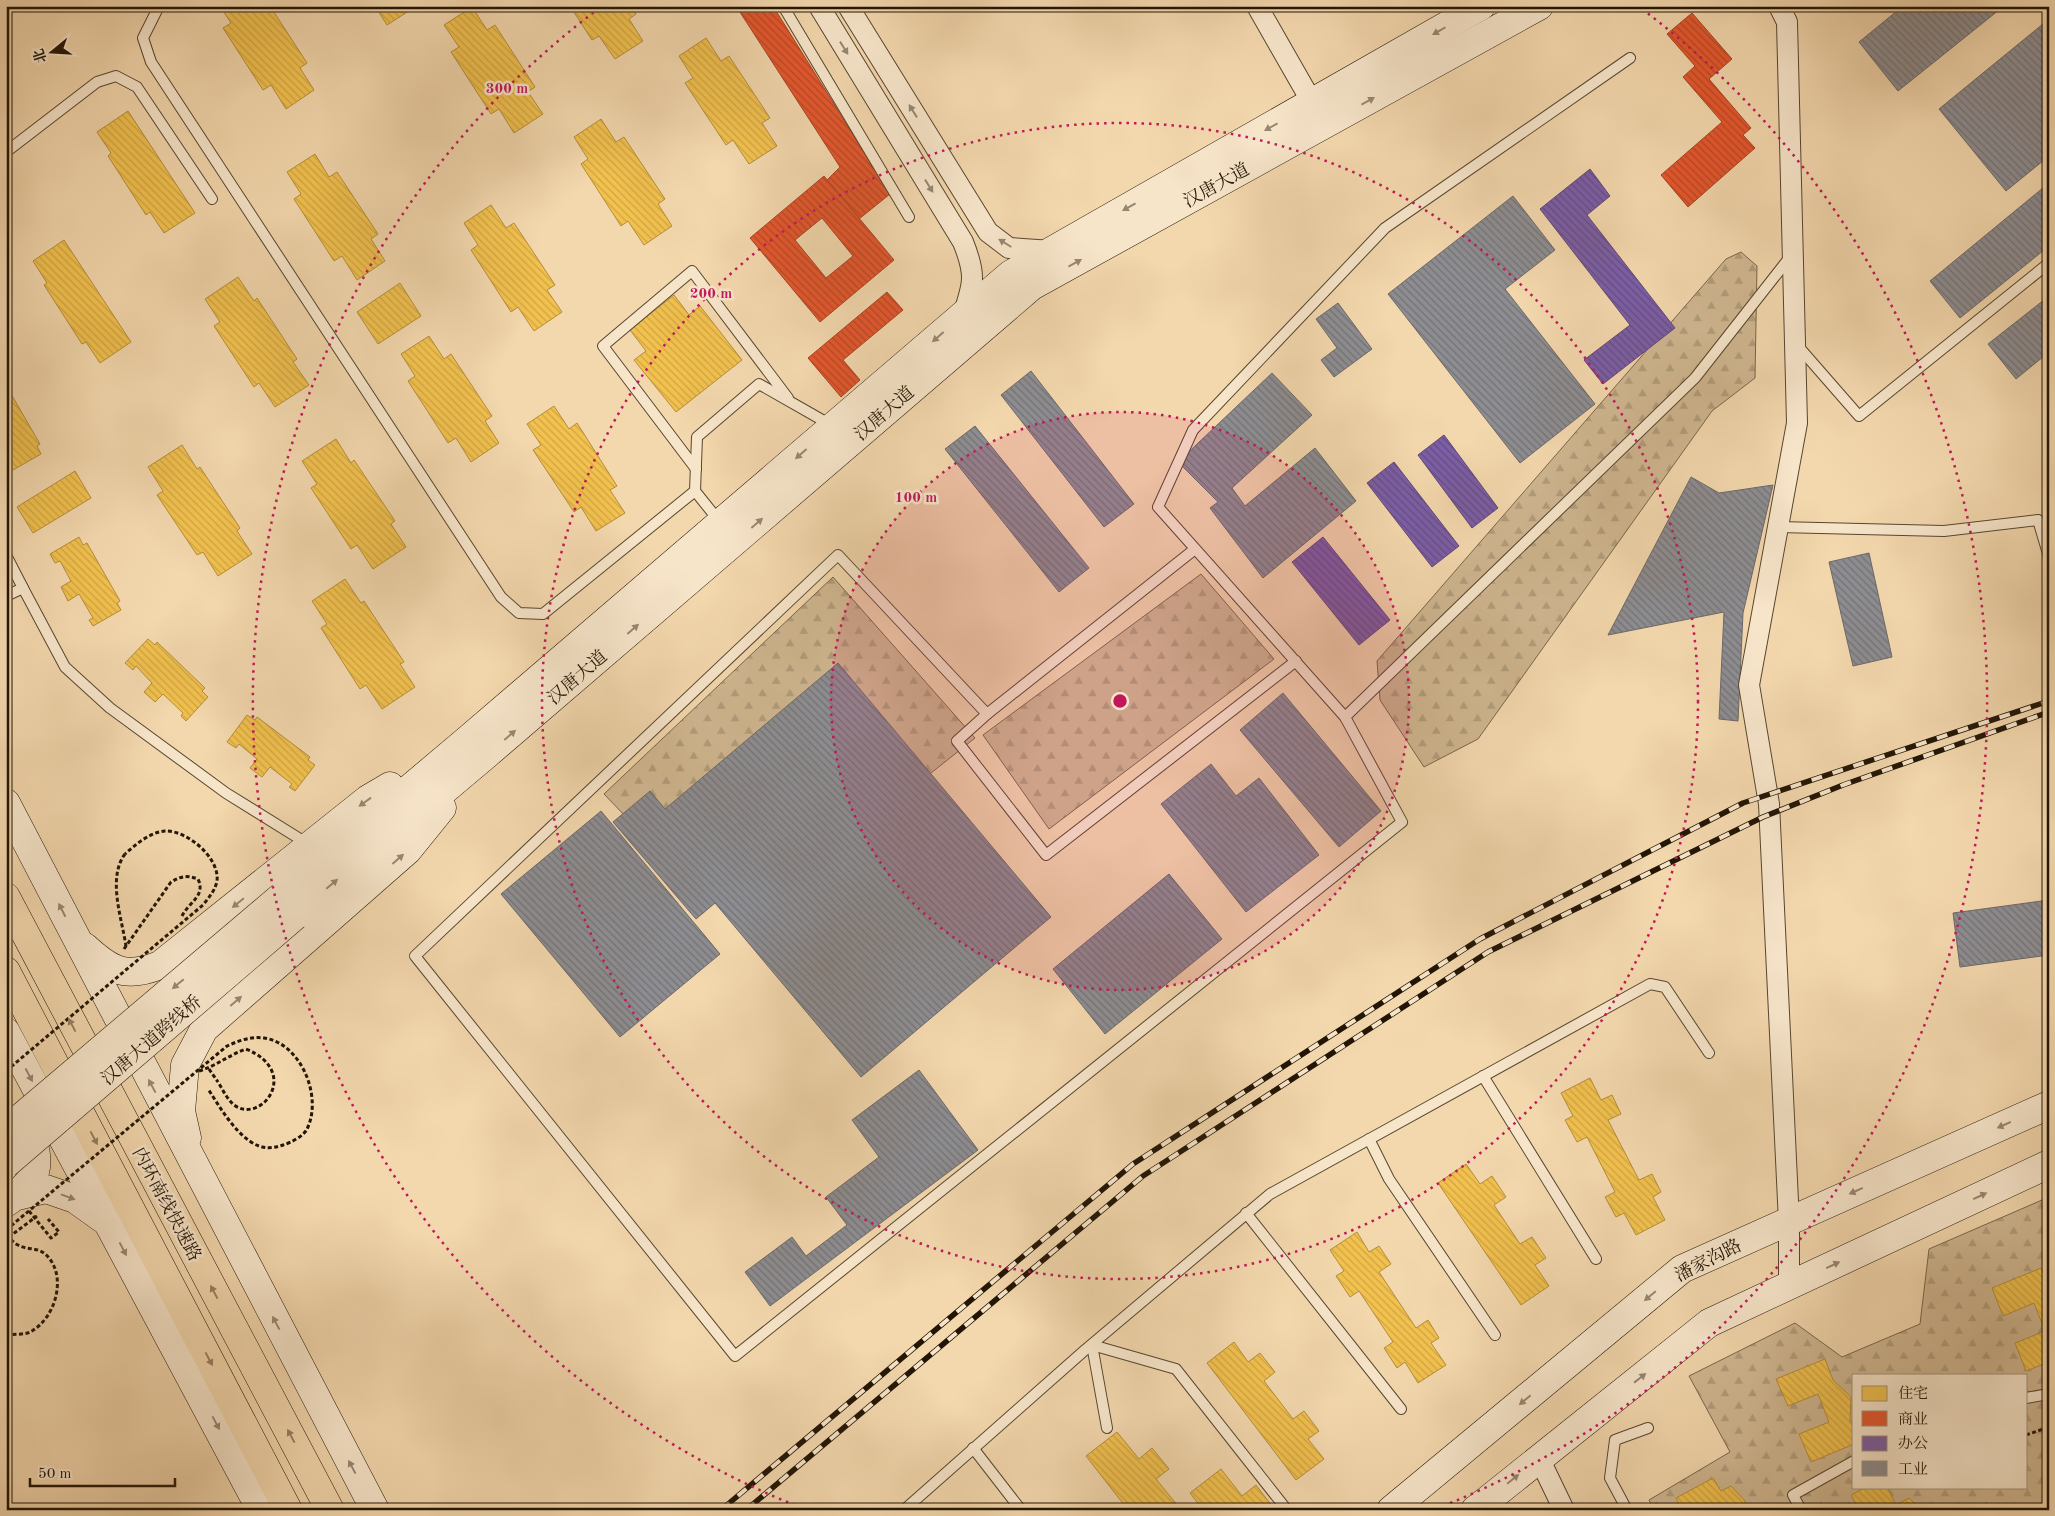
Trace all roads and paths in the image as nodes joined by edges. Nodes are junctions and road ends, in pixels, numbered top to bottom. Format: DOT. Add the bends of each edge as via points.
graph roads {
  1 [pos="158,6"];
  2 [pos="783,6"];
  3 [pos="818,6"];
  4 [pos="848,6"];
  5 [pos="1257,6"];
  6 [pos="1481,6"];
  7 [pos="1539,6"];
  8 [pos="1779,6"];
  9 [pos="1630,58"];
  10 [pos="1313,104"];
  11 [pos="6,152"];
  12 [pos="212,200"];
  13 [pos="909,217"];
  14 [pos="1052,251"];
  15 [pos="1793,254"];
  16 [pos="2049,263"];
  17 [pos="963,316"];
  18 [pos="1795,342"];
  19 [pos="792,402"];
  20 [pos="834,426"];
  21 [pos="696,469"];
  22 [pos="695,491"];
  23 [pos="720,523"];
  24 [pos="1778,527"];
  25 [pos="1195,549"];
  26 [pos="6,555"];
  27 [pos="2049,557"];
  28 [pos="23,588"];
  29 [pos="6,596"];
  30 [pos="1296,661"];
  31 [pos="987,714"];
  32 [pos="1345,717"];
  33 [pos="476,748"];
  34 [pos="6,803"];
  35 [pos="310,846"];
  36 [pos="6,897"];
  37 [pos="289,906"];
  38 [pos="178,926"];
  39 [pos="78,941"];
  40 [pos="119,957"];
  41 [pos="160,965"];
  42 [pos="6,971"];
  43 [pos="204,1029"];
  44 [pos="6,1032"];
  45 [pos="1709,1053"];
  46 [pos="6,1071"];
  47 [pos="196,1072"];
  48 [pos="1483,1076"];
  49 [pos="218,1082"];
  50 [pos="208,1089"];
  51 [pos="2049,1105"];
  52 [pos="6,1126"];
  53 [pos="6,1130"];
  54 [pos="1369,1139"];
  55 [pos="6,1164"];
  56 [pos="2049,1164"];
  57 [pos="195,1168"];
  58 [pos="16,1203"];
  59 [pos="1246,1213"];
  60 [pos="40,1214"];
  61 [pos="48,1219"];
  62 [pos="1788,1222"];
  63 [pos="109,1224"];
  64 [pos="6,1230"];
  65 [pos="8,1236"];
  66 [pos="1596,1259"];
  67 [pos="1788,1286"];
  68 [pos="6,1335"];
  69 [pos="1495,1335"];
  70 [pos="1092,1344"];
  71 [pos="2049,1394"];
  72 [pos="2028,1398"];
  73 [pos="1401,1409"];
  74 [pos="2049,1427"];
  75 [pos="1107,1428"];
  76 [pos="1648,1428"];
  77 [pos="2028,1434"];
  78 [pos="973,1448"];
  79 [pos="1539,1458"];
  80 [pos="1852,1462"];
  81 [pos="261,1510"];
  82 [pos="288,1510"];
  83 [pos="330,1510"];
  84 [pos="375,1510"];
  85 [pos="904,1510"];
  86 [pos="1021,1510"];
  87 [pos="1287,1510"];
  88 [pos="1391,1510"];
  89 [pos="1476,1510"];
  90 [pos="1564,1510"];
  91 [pos="1627,1510"];
  92 [pos="1802,1510"];
  1 -- 22 [label="lane" via="143,38 151,62 501,597 520,613 543,614"];
  2 -- 13 [label="lane"];
  3 -- 17 [label="street, one-way" via="963,242 972,265 972,288"];
  14 -- 4 [label="street, one-way" via="1009,248 988,232"];
  5 -- 10 [label="street"];
  6 -- 10 [label="main road, 汉唐大道, one-way"];
  33 -- 7 [label="main road, 汉唐大道, one-way" via="1032,286"];
  8 -- 15 [label="street" via="1787,22"];
  9 -- 25 [label="lane" via="1385,228 1193,430 1158,507"];
  10 -- 14 [label="main road, 汉唐大道, one-way"];
  11 -- 12 [label="lane" via="97,82 116,76 137,87"];
  14 -- 17 [label="main road, 汉唐大道" via="1011,274"];
  15 -- 18 [label="street"];
  15 -- 32 [label="lane" via="1695,378"];
  16 -- 18 [label="lane" via="1858,416"];
  17 -- 20 [label="main road, 汉唐大道, one-way"];
  18 -- 24 [label="street" via="1797,423"];
  19 -- 20 [label="lane"];
  19 -- 21 [label="lane" via="760,384 697,437"];
  19 -- 21 [label="lane" via="692,270 603,346"];
  20 -- 23 [label="main road, 汉唐大道, one-way"];
  21 -- 22 [label="lane"];
  22 -- 23 [label="lane"];
  23 -- 33 [label="main road, 汉唐大道"];
  24 -- 27 [label="lane" via="1944,531 2038,520"];
  24 -- 62 [label="street" via="1749,685 1769,804"];
  25 -- 30 [label="lane"];
  25 -- 31 [label="lane"];
  26 -- 28 [label="lane"];
  28 -- 29 [label="lane"];
  28 -- 35 [label="lane" via="65,667 110,708 226,793"];
  30 -- 31 [label="lane" via="1046,855 957,741"];
  30 -- 32 [label="lane"];
  31 -- 32 [label="lane" via="838,555 415,956 735,1356 1402,822"];
  33 -- 35 [label="main road, one-way" via="368,799"];
  33 -- 37 [label="main road, 汉唐大道"];
  43 -- 33 [label="main road, one-way" via="408,850"];
  39 -- 34 [label="main road, one-way"];
  35 -- 41 [label="main road, one-way"];
  83 -- 36 [label="highway, 内环南线快速路, one-way"];
  37 -- 53 [label="main road, 汉唐大道跨线桥, one-way, bridge"];
  37 -- 55 [label="main road, 汉唐大道跨线桥, bridge"];
  38 -- 40 [label="path" via="187,907 201,892 198,879 189,876 180,876 171,882"];
  38 -- 40 [label="path, bridge" via="203,905 213,892 217,879 210,859 200,845 165,831 136,844 120,861 116,881"];
  38 -- 46 [label="path, bridge"];
  39 -- 40 [label="main road" via="105,966"];
  57 -- 39 [label="main road, one-way"];
  40 -- 41 [label="main road" via="125,972 143,972"];
  41 -- 43 [label="main road" via="149,984 150,1012 164,1031 181,1037"];
  42 -- 82 [label="highway, 内环南线快速路, one-way"];
  43 -- 57 [label="main road" via="186,1065 180,1111"];
  44 -- 63 [label="main road, one-way"];
  45 -- 48 [label="lane" via="1665,987 1650,984"];
  47 -- 49 [label="path, bridge" via="212,1068 231,1054 246,1049 269,1063 274,1078 273,1091 267,1101 244,1109 235,1105"];
  47 -- 50 [label="path, bridge" via="227,1046 243,1040 263,1038 280,1042 294,1054 306,1076 313,1105 307,1130 290,1143 270,1150 251,1143 235,1128"];
  47 -- 58 [label="path, bridge"];
  48 -- 54 [label="lane"];
  48 -- 66 [label="lane"];
  51 -- 62 [label="main road, 潘家沟路, one-way"];
  52 -- 58 [label="main road" via="32,1135 37,1158 33,1179"];
  54 -- 59 [label="lane" via="1270,1194"];
  54 -- 69 [label="lane" via="1389,1179"];
  67 -- 56 [label="main road, one-way"];
  84 -- 57 [label="main road, one-way"];
  58 -- 61 [label="path, bridge" via="51,1238 60,1232"];
  58 -- 63 [label="main road, one-way" via="46,1189 76,1199"];
  58 -- 64 [label="path, bridge"];
  59 -- 70 [label="lane"];
  59 -- 73 [label="lane"];
  60 -- 65 [label="path"];
  62 -- 67 [label="street"];
  62 -- 88 [label="main road, 潘家沟路, one-way" via="1682,1269"];
  63 -- 81 [label="main road, one-way"];
  65 -- 68 [label="path" via="18,1246 36,1248 48,1256 55,1266 57,1281 56,1298 48,1316 29,1332"];
  79 -- 67 [label="main road, one-way" via="1709,1323"];
  70 -- 75 [label="lane"];
  70 -- 78 [label="lane"];
  70 -- 87 [label="lane" via="1176,1369"];
  71 -- 72 [label="lane"];
  74 -- 77 [label="path"];
  76 -- 91 [label="lane" via="1615,1440 1610,1478"];
  78 -- 85 [label="lane"];
  78 -- 86 [label="lane"];
  89 -- 79 [label="main road, one-way"];
  79 -- 90 [label="street"];
  80 -- 92 [label="lane" via="1793,1495"];
}
